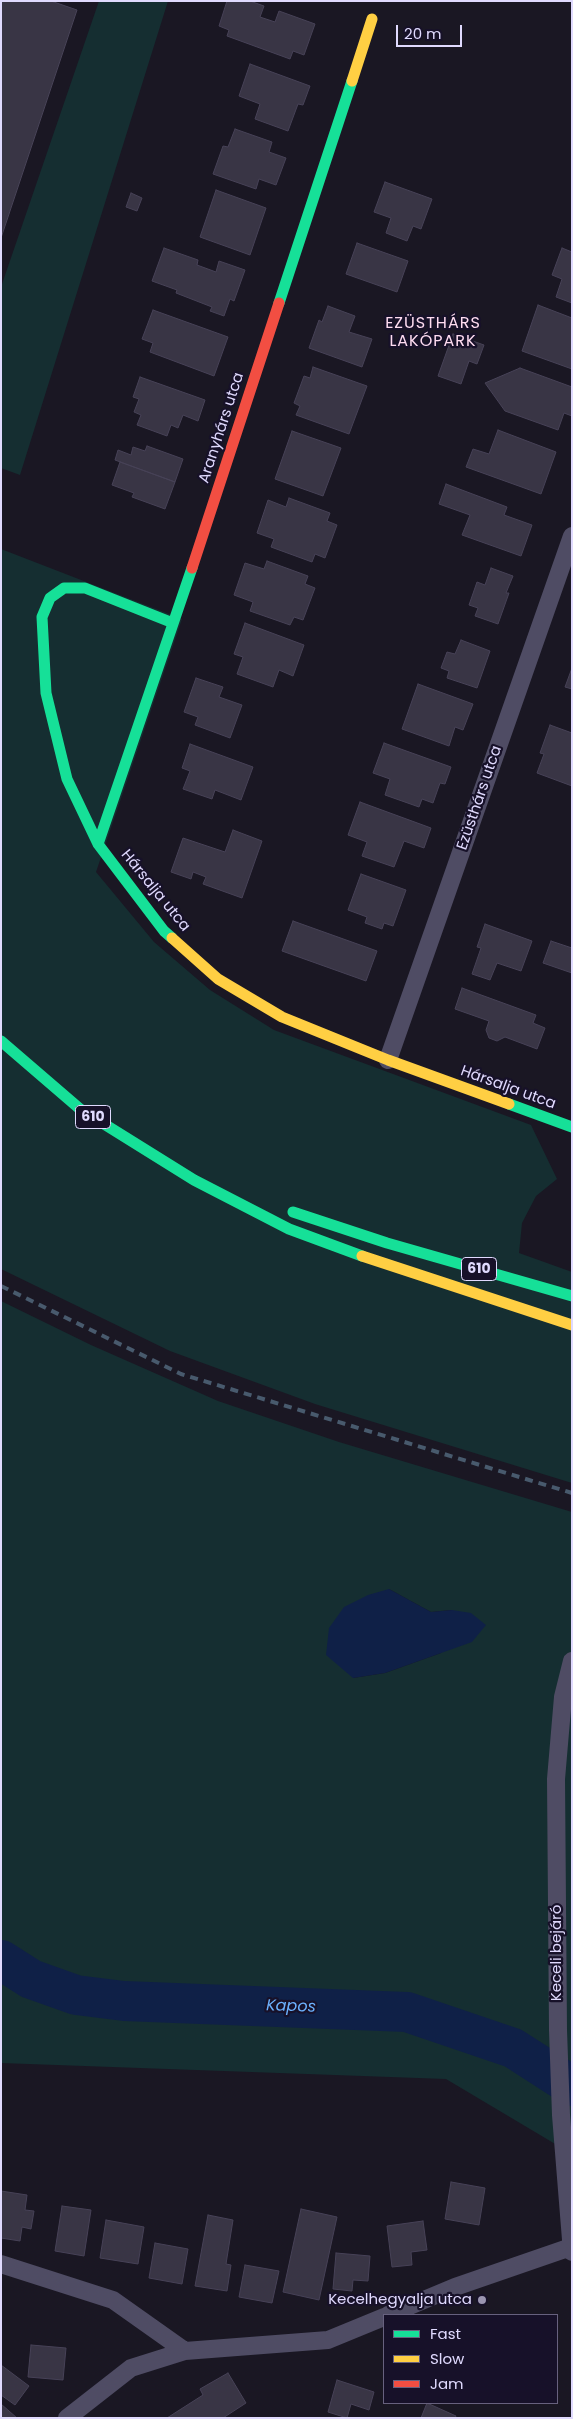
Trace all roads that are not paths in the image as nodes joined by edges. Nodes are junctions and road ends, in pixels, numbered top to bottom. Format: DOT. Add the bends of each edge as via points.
graph roads {
  1 [pos="372,19"];
  2 [pos="572,536"];
  3 [pos="173,623"];
  4 [pos="98,844"];
  5 [pos="1,1041"];
  6 [pos="388,1060"];
  7 [pos="572,1127"];
  8 [pos="194,1180"];
  9 [pos="268,1204"];
  10 [pos="286,1210"];
  11 [pos="572,1296"];
  12 [pos="550,1318"];
  13 [pos="572,1325"];
  14 [pos="572,1333"];
  15 [pos="572,1661"];
  16 [pos="571,2249"];
  17 [pos="1,2264"];
  18 [pos="391,2314"];
  19 [pos="383,2317"];
  20 [pos="185,2351"];
  21 [pos="67,2418"];
  1 -- 3 [label="street, Aranyhárs utca"];
  2 -- 6 [label="street, Ezüsthárs utca"];
  3 -- 4 [label="street, Aranyhárs utca"];
  3 -- 4 [label="street, Hársalja utca" via="85,588 64,588 50,598 42,617 48,703 67,779"];
  4 -- 6 [label="street, Hársalja utca" via="164,931 218,979 282,1017"];
  5 -- 8 [label="street, 610" via="80,1109"];
  6 -- 7 [label="street, Hársalja utca"];
  8 -- 9 [label="street, 610"];
  8 -- 12 [label="street, 610" via="290,1230 387,1266"];
  10 -- 11 [label="street, 610"];
  12 -- 13 [label="street, 610"];
  12 -- 14 [label="street"];
  15 -- 16 [label="street, Keceli bejáró" via="564,1697 556,1779 558,2030"];
  16 -- 18 [label="street" via="455,2287"];
  17 -- 20 [label="street" via="113,2300"];
  19 -- 20 [label="street" via="328,2340"];
  20 -- 21 [label="street" via="131,2368"];
}
